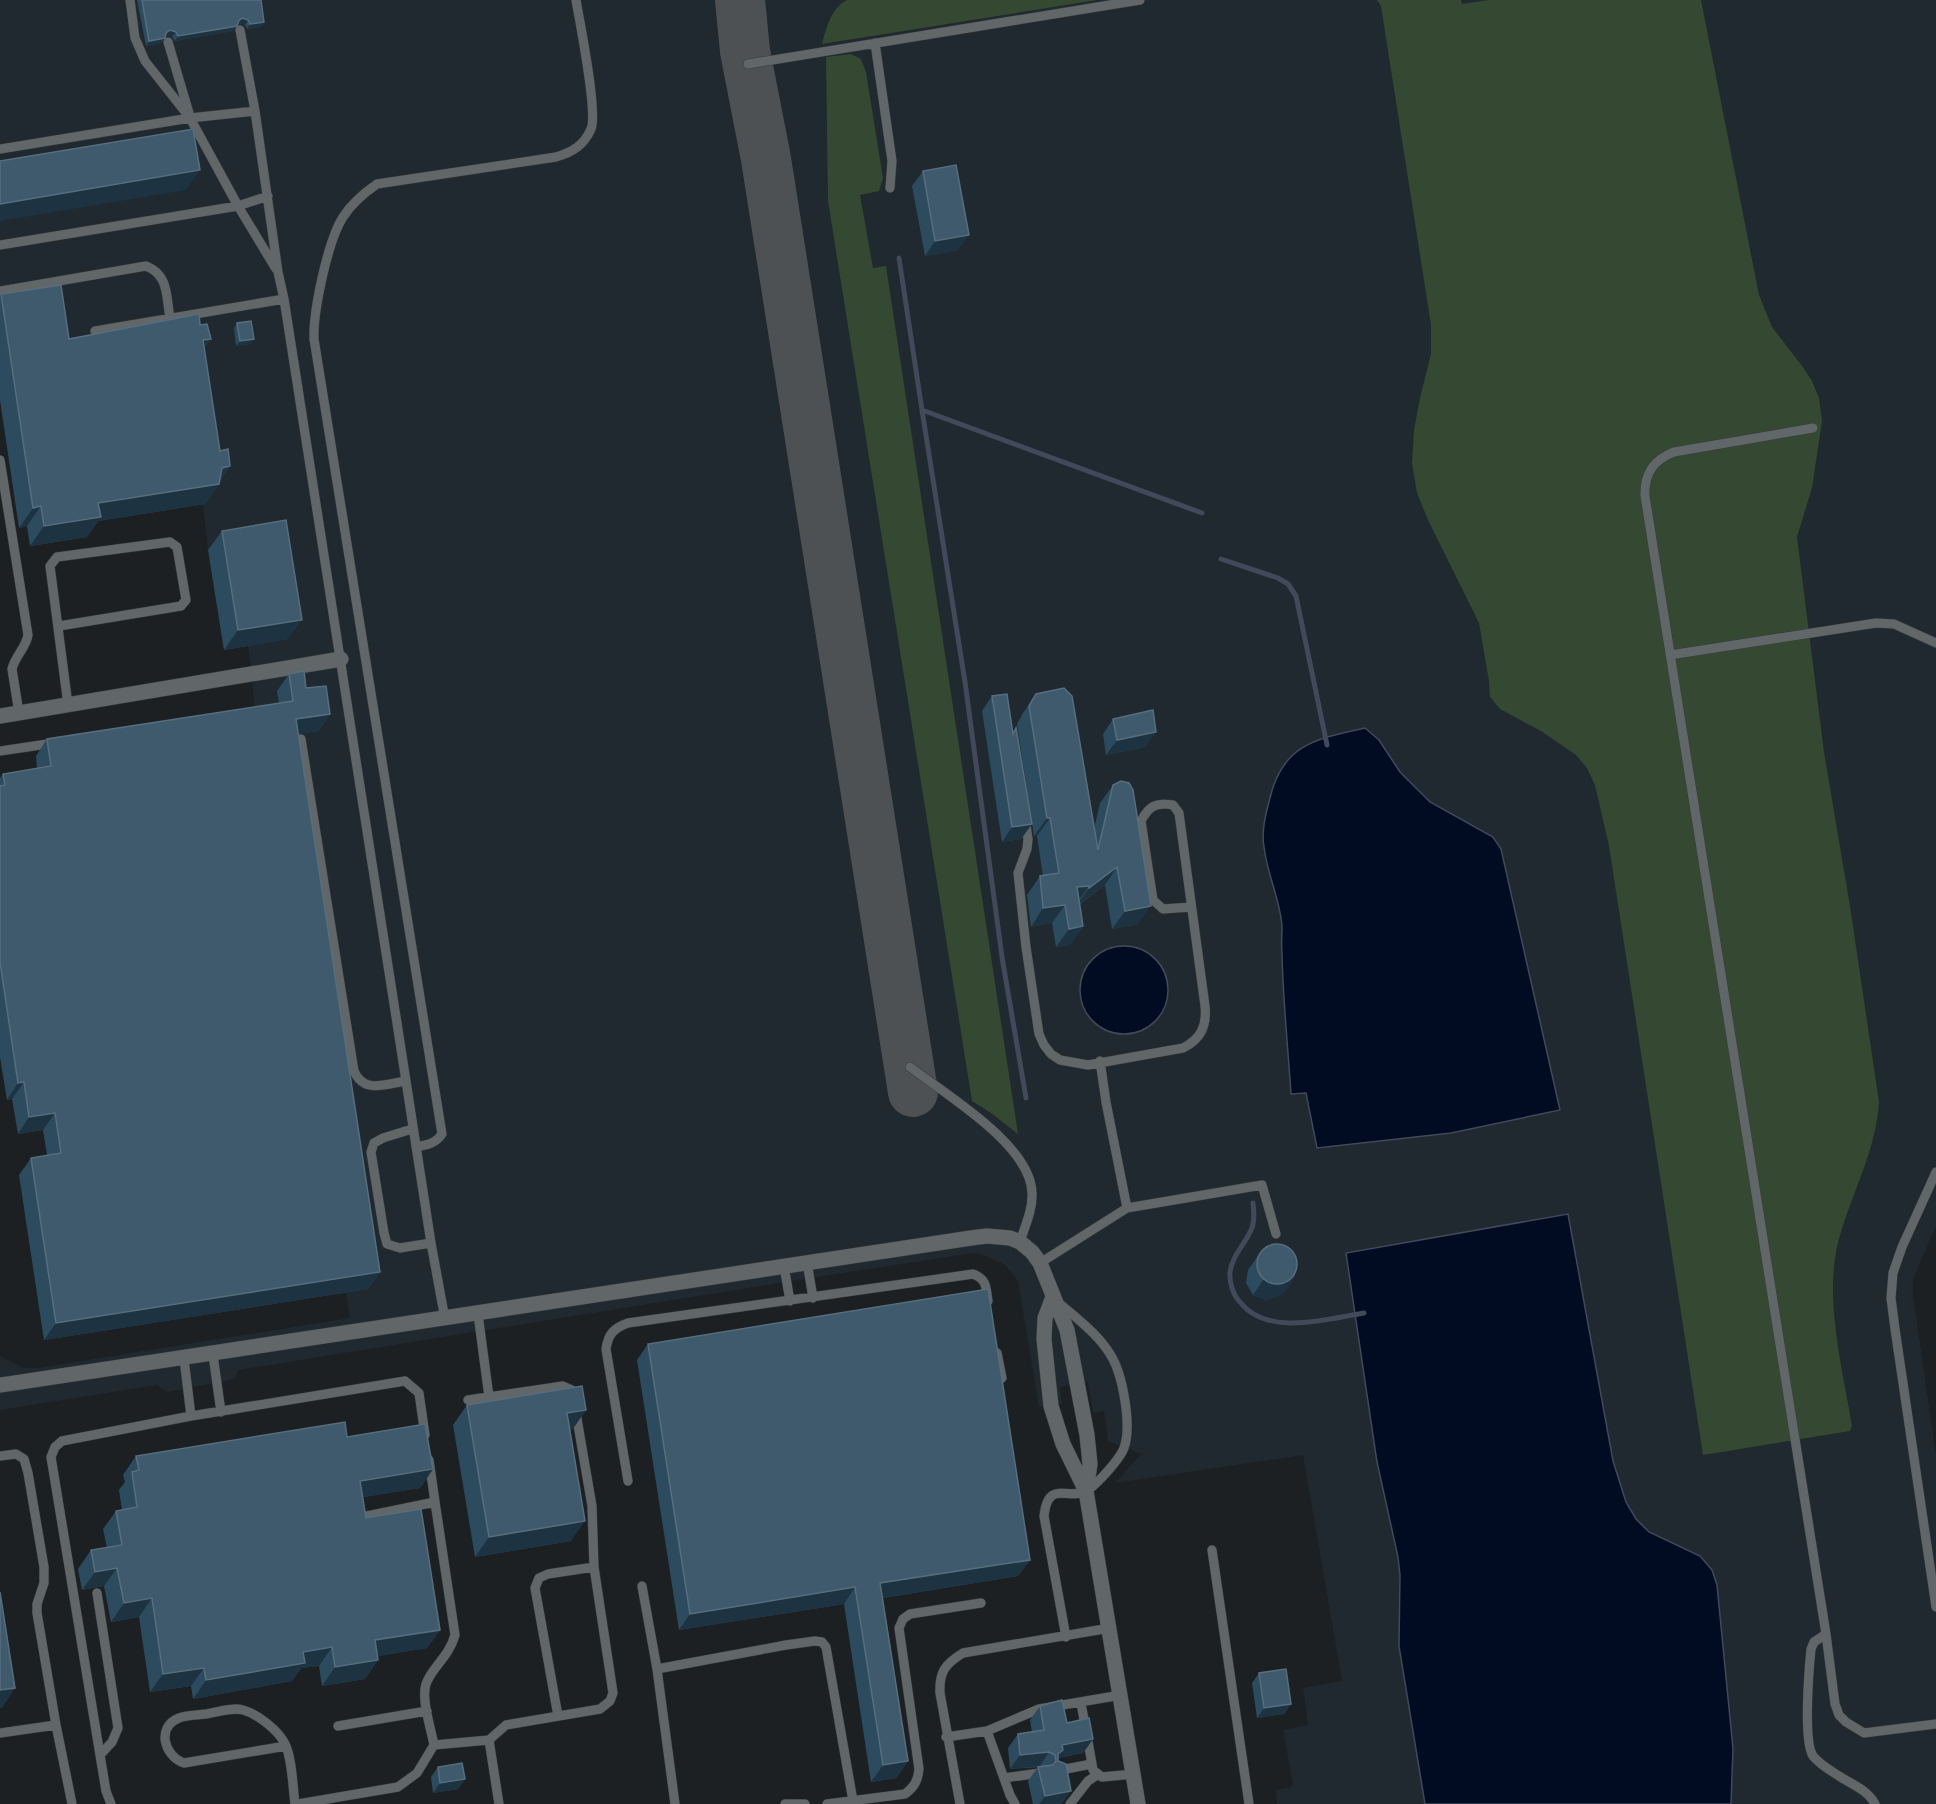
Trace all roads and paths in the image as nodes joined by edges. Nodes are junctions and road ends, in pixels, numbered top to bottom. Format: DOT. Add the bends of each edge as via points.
graph roads {
  1 [pos="130,0"];
  2 [pos="576,0"];
  3 [pos="1140,0"];
  4 [pos="240,30"];
  5 [pos="168,42"];
  6 [pos="875,43"];
  7 [pos="748,64"];
  8 [pos="255,111"];
  9 [pos="190,118"];
  10 [pos="0,149"];
  11 [pos="890,188"];
  12 [pos="268,196"];
  13 [pos="238,206"];
  14 [pos="0,245"];
  15 [pos="278,272"];
  16 [pos="0,291"];
  17 [pos="284,299"];
  18 [pos="170,318"];
  19 [pos="95,331"];
  20 [pos="1813,428"];
  21 [pos="0,460"];
  22 [pos="59,626"];
  23 [pos="1936,643"];
  24 [pos="1670,655"];
  25 [pos="341,659"];
  26 [pos="68,705"];
  27 [pos="19,713"];
  28 [pos="0,716"];
  29 [pos="301,739"];
  30 [pos="65,741"];
  31 [pos="0,751"];
  32 [pos="1022,805"];
  33 [pos="1191,908"];
  34 [pos="1100,1061"];
  35 [pos="909,1067"];
  36 [pos="406,1081"];
  37 [pos="412,1129"];
  38 [pos="416,1147"];
  39 [pos="1936,1172"];
  40 [pos="1127,1208"];
  41 [pos="1276,1233"];
  42 [pos="1020,1242"];
  43 [pos="431,1243"];
  44 [pos="807,1262"];
  45 [pos="1040,1263"];
  46 [pos="784,1266"];
  47 [pos="1053,1296"];
  48 [pos="813,1298"];
  49 [pos="790,1301"];
  50 [pos="478,1314"];
  51 [pos="990,1314"];
  52 [pos="445,1319"];
  53 [pos="996,1346"];
  54 [pos="213,1354"];
  55 [pos="184,1359"];
  56 [pos="1002,1378"];
  57 [pos="0,1385"];
  58 [pos="489,1397"];
  59 [pos="468,1400"];
  60 [pos="221,1412"];
  61 [pos="191,1416"];
  62 [pos="0,1456"];
  63 [pos="628,1481"];
  64 [pos="1086,1491"];
  65 [pos="435,1502"];
  66 [pos="362,1517"];
  67 [pos="1212,1550"];
  68 [pos="594,1567"];
  69 [pos="642,1586"];
  70 [pos="97,1593"];
  71 [pos="981,1603"];
  72 [pos="1936,1607"];
  73 [pos="1110,1628"];
  74 [pos="1826,1634"];
  75 [pos="1066,1637"];
  76 [pos="657,1669"];
  77 [pos="1121,1695"];
  78 [pos="1081,1703"];
  79 [pos="428,1711"];
  80 [pos="558,1716"];
  81 [pos="1936,1724"];
  82 [pos="56,1725"];
  83 [pos="338,1726"];
  84 [pos="987,1731"];
  85 [pos="0,1733"];
  86 [pos="946,1737"];
  87 [pos="489,1740"];
  88 [pos="434,1745"];
  89 [pos="286,1746"];
  90 [pos="100,1755"];
  91 [pos="1092,1764"];
  92 [pos="1054,1771"];
  93 [pos="1040,1773"];
  94 [pos="1134,1774"];
  95 [pos="1097,1775"];
  96 [pos="1004,1778"];
  97 [pos="853,1801"];
  98 [pos="72,1804"];
  99 [pos="111,1804"];
  100 [pos="296,1804"];
  101 [pos="499,1804"];
  102 [pos="675,1804"];
  103 [pos="785,1804"];
  104 [pos="805,1804"];
  105 [pos="827,1804"];
  106 [pos="960,1804"];
  107 [pos="1015,1804"];
  108 [pos="1070,1804"];
  109 [pos="1138,1804"];
  110 [pos="1249,1804"];
  111 [pos="1875,1804"];
  1 -- 9 [label="lane" via="135,38 145,61"];
  2 -- 38 [label="lane" via="593,108 592,127 584,142 571,153 556,157 377,184 352,205 333,237 313,323 442,1134 430,1145"];
  3 -- 6 [label="lane"];
  4 -- 8 [label="lane"];
  5 -- 9 [label="lane"];
  6 -- 7 [label="lane"];
  6 -- 11 [label="lane" via="892,161"];
  8 -- 9 [label="lane"];
  8 -- 12 [label="lane"];
  9 -- 10 [label="lane"];
  9 -- 13 [label="lane"];
  12 -- 13 [label="lane"];
  12 -- 15 [label="lane"];
  13 -- 14 [label="lane"];
  13 -- 15 [label="lane"];
  15 -- 17 [label="lane"];
  16 -- 18 [label="lane" via="146,266 158,270 163,280"];
  17 -- 18 [label="lane"];
  17 -- 25 [label="lane"];
  18 -- 19 [label="lane"];
  20 -- 24 [label="lane" via="1674,452 1651,468 1646,477 1645,496"];
  21 -- 27 [label="lane" via="28,635 12,669"];
  22 -- 22 [label="lane" via="181,606 186,600 177,548 170,542 57,557 50,566"];
  22 -- 26 [label="lane"];
  23 -- 24 [label="lane" via="1894,624 1876,623"];
  24 -- 74 [label="lane"];
  25 -- 26 [label="street"];
  25 -- 36 [label="lane"];
  26 -- 27 [label="street"];
  27 -- 28 [label="street"];
  29 -- 36 [label="lane" via="354,1071 363,1084 370,1086"];
  30 -- 31 [label="lane"];
  32 -- 34 [label="lane" via="1028,839 1018,873 1039,1034 1051,1054 1060,1060 1088,1065"];
  33 -- 33 [label="lane" via="1179,813 1162,803 1152,806 1141,821 1153,900 1163,909"];
  33 -- 34 [label="lane" via="1206,1016 1200,1035 1183,1048"];
  34 -- 40 [label="lane"];
  35 -- 42 [label="lane" via="998,1133 1023,1162 1032,1193"];
  36 -- 37 [label="lane"];
  37 -- 38 [label="lane"];
  37 -- 43 [label="lane" via="374,1143 371,1152 384,1233 387,1244 400,1248"];
  38 -- 43 [label="lane"];
  39 -- 72 [label="lane" via="1897,1260 1891,1285"];
  40 -- 41 [label="lane" via="1262,1185"];
  40 -- 45 [label="lane"];
  42 -- 44 [label="street" via="987,1236"];
  42 -- 45 [label="street"];
  43 -- 52 [label="lane"];
  44 -- 46 [label="street"];
  44 -- 48 [label="lane"];
  45 -- 47 [label="street"];
  46 -- 49 [label="lane"];
  46 -- 50 [label="street"];
  47 -- 64 [label="street" via="1067,1330 1083,1411 1090,1464"];
  47 -- 64 [label="street" via="1045,1318 1044,1339 1051,1406 1063,1444"];
  47 -- 64 [label="lane" via="1110,1354 1119,1373 1127,1419 1124,1447"];
  48 -- 49 [label="lane"];
  48 -- 51 [label="lane" via="973,1275 985,1282"];
  49 -- 63 [label="lane" via="628,1323 611,1332 606,1350"];
  50 -- 52 [label="street"];
  50 -- 58 [label="lane"];
  52 -- 54 [label="street"];
  53 -- 56 [label="lane"];
  54 -- 55 [label="street"];
  54 -- 60 [label="lane"];
  55 -- 57 [label="street"];
  55 -- 61 [label="lane"];
  58 -- 59 [label="lane"];
  58 -- 68 [label="lane" via="563,1386 572,1390 592,1506"];
  60 -- 61 [label="lane"];
  60 -- 65 [label="lane" via="405,1381 419,1393"];
  61 -- 90 [label="lane" via="62,1441 51,1457"];
  62 -- 82 [label="lane" via="16,1454 24,1459 28,1473 44,1567 37,1613"];
  64 -- 73 [label="street"];
  64 -- 75 [label="lane" via="1057,1494 1045,1503 1044,1516"];
  65 -- 66 [label="lane"];
  65 -- 79 [label="lane" via="455,1635 452,1647 426,1684"];
  67 -- 110 [label="lane"];
  68 -- 80 [label="lane" via="613,1693 600,1709"];
  68 -- 80 [label="lane" via="548,1574 539,1578 535,1588"];
  69 -- 76 [label="lane"];
  70 -- 90 [label="lane" via="118,1728"];
  71 -- 97 [label="lane" via="910,1614 903,1619 898,1629 919,1778 905,1794"];
  73 -- 75 [label="lane"];
  73 -- 77 [label="street"];
  74 -- 81 [label="lane" via="1835,1704 1846,1722 1864,1733"];
  74 -- 111 [label="lane" via="1814,1642 1811,1650 1809,1746 1812,1755 1866,1793"];
  75 -- 86 [label="lane" via="963,1653 951,1660 939,1680"];
  76 -- 97 [label="lane" via="822,1642"];
  76 -- 102 [label="lane"];
  77 -- 78 [label="lane"];
  77 -- 94 [label="street"];
  78 -- 84 [label="lane" via="1039,1709"];
  78 -- 91 [label="lane"];
  79 -- 83 [label="lane"];
  79 -- 88 [label="lane"];
  80 -- 87 [label="lane" via="506,1725"];
  82 -- 85 [label="lane"];
  82 -- 98 [label="lane"];
  84 -- 86 [label="lane"];
  84 -- 96 [label="lane"];
  86 -- 106 [label="lane"];
  87 -- 88 [label="lane"];
  87 -- 101 [label="lane"];
  88 -- 100 [label="lane" via="417,1773 398,1787"];
  89 -- 89 [label="lane" via="266,1724 242,1709 179,1718 165,1733 167,1751 174,1760 184,1763"];
  89 -- 100 [label="lane"];
  90 -- 99 [label="lane"];
  91 -- 92 [label="lane"];
  91 -- 95 [label="lane"];
  93 -- 96 [label="lane"];
  94 -- 95 [label="lane"];
  94 -- 109 [label="street"];
  95 -- 108 [label="lane"];
  96 -- 107 [label="lane"];
  97 -- 105 [label="lane"];
  103 -- 104 [label="lane"];
}
